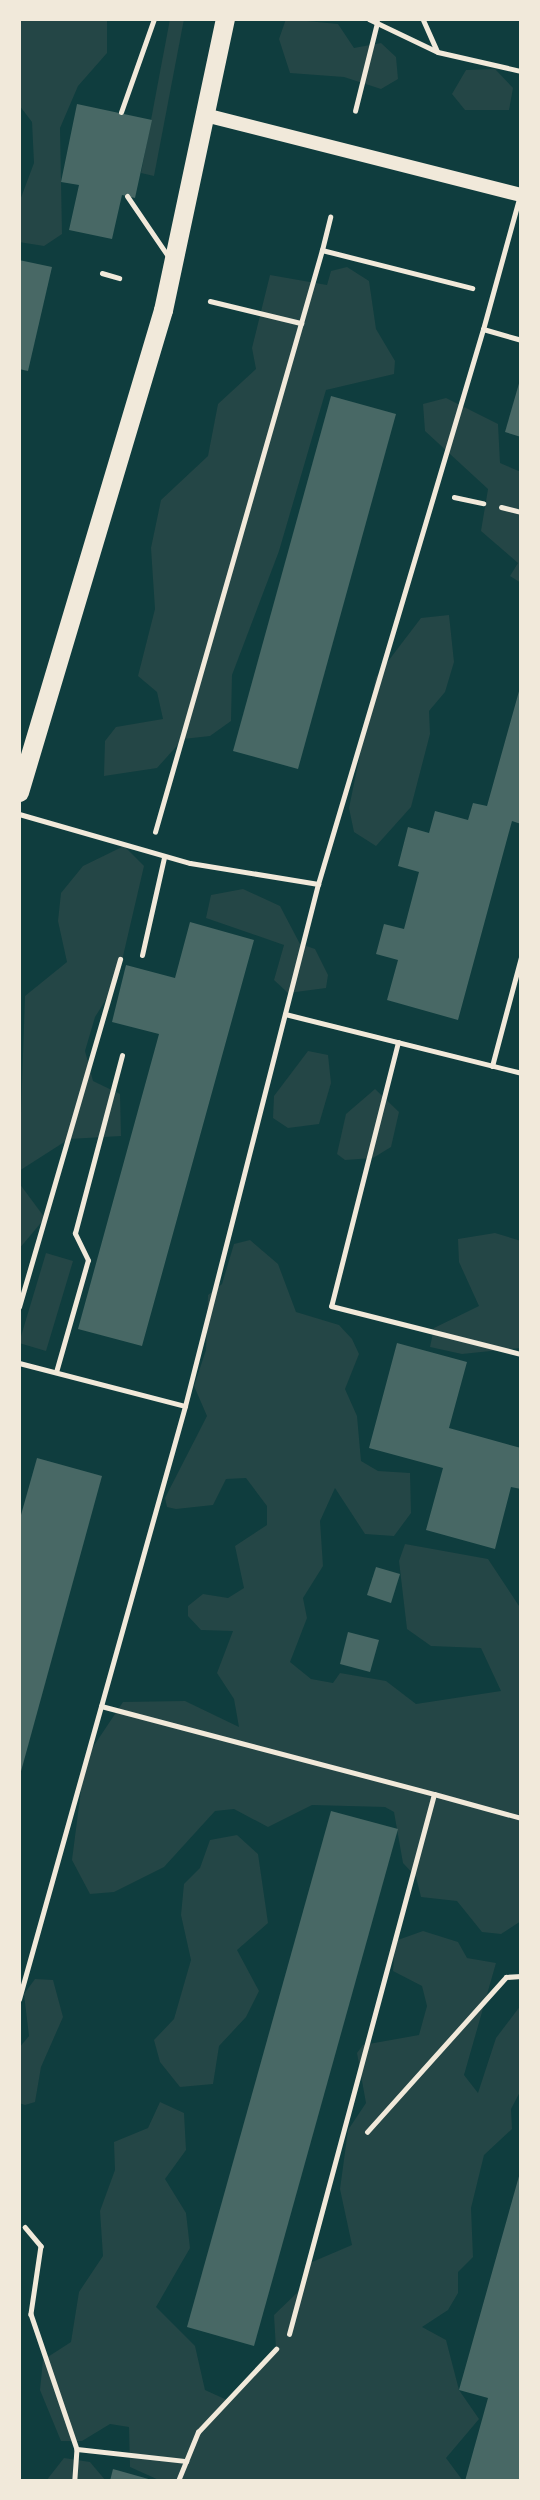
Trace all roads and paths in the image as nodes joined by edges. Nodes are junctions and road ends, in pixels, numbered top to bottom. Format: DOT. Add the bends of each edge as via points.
graph roads {
  1 [pos="154,19"];
  2 [pos="225,19"];
  3 [pos="369,19"];
  4 [pos="423,19"];
  5 [pos="377,23"];
  6 [pos="438,52"];
  7 [pos="521,71"];
  8 [pos="355,111"];
  9 [pos="121,112"];
  10 [pos="209,116"];
  11 [pos="520,195"];
  12 [pos="127,196"];
  13 [pos="330,217"];
  14 [pos="321,250"];
  15 [pos="173,263"];
  16 [pos="102,273"];
  17 [pos="119,278"];
  18 [pos="493,293"];
  19 [pos="210,301"];
  20 [pos="301,323"];
  21 [pos="483,329"];
  22 [pos="521,340"];
  23 [pos="432,493"];
  24 [pos="501,507"];
  25 [pos="521,512"];
  26 [pos="19,792"];
  27 [pos="19,814"];
  28 [pos="150,853"];
  29 [pos="164,857"];
  30 [pos="318,884"];
  31 [pos="123,947"];
  32 [pos="142,955"];
  33 [pos="521,957"];
  34 [pos="285,1014"];
  35 [pos="398,1042"];
  36 [pos="122,1055"];
  37 [pos="492,1066"];
  38 [pos="521,1073"];
  39 [pos="19,1307"];
  40 [pos="521,1354"];
  41 [pos="19,1363"];
  42 [pos="56,1372"];
  43 [pos="185,1406"];
  44 [pos="101,1706"];
  45 [pos="433,1794"];
  46 [pos="521,1818"];
  47 [pos="521,1976"];
  48 [pos="19,1999"];
  49 [pos="334,2169"];
  50 [pos="25,2227"];
  51 [pos="289,2334"];
  52 [pos="77,2449"];
  53 [pos="186,2461"];
  54 [pos="75,2481"];
  55 [pos="178,2481"];
  1 -- 9 [label="lane"];
  2 -- 10 [label="highway"];
  3 -- 5 [label="path"];
  4 -- 6 [label="path"];
  5 -- 6 [label="path"];
  5 -- 8 [label="path"];
  6 -- 7 [label="path"];
  10 -- 11 [label="main road"];
  10 -- 15 [label="highway"];
  11 -- 18 [label="lane"];
  12 -- 15 [label="lane"];
  13 -- 14 [label="path"];
  14 -- 18 [label="path"];
  14 -- 20 [label="path"];
  15 -- 26 [label="highway"];
  16 -- 17 [label="path"];
  18 -- 21 [label="lane"];
  19 -- 20 [label="path"];
  20 -- 28 [label="path" via="168,773"];
  21 -- 22 [label="lane"];
  21 -- 23 [label="lane"];
  23 -- 24 [label="path"];
  23 -- 30 [label="lane"];
  24 -- 25 [label="lane"];
  27 -- 28 [label="lane"];
  28 -- 29 [label="lane"];
  29 -- 30 [label="lane"];
  29 -- 32 [label="lane"];
  30 -- 34 [label="lane"];
  31 -- 39 [label="path"];
  33 -- 37 [label="lane"];
  34 -- 35 [label="lane"];
  34 -- 43 [label="lane"];
  35 -- 37 [label="lane"];
  35 -- 40 [label="lane" via="331,1306"];
  36 -- 42 [label="lane" via="75,1233 88,1260"];
  37 -- 38 [label="lane"];
  41 -- 42 [label="lane"];
  42 -- 43 [label="lane"];
  43 -- 44 [label="lane"];
  44 -- 45 [label="lane"];
  44 -- 48 [label="lane"];
  45 -- 46 [label="lane"];
  45 -- 49 [label="lane"];
  47 -- 49 [label="path" via="506,1977"];
  49 -- 51 [label="lane"];
  50 -- 52 [label="path" via="41,2246 31,2314"];
  51 -- 53 [label="path" via="198,2432"];
  52 -- 53 [label="path"];
  52 -- 54 [label="path"];
  53 -- 55 [label="path"];
}
